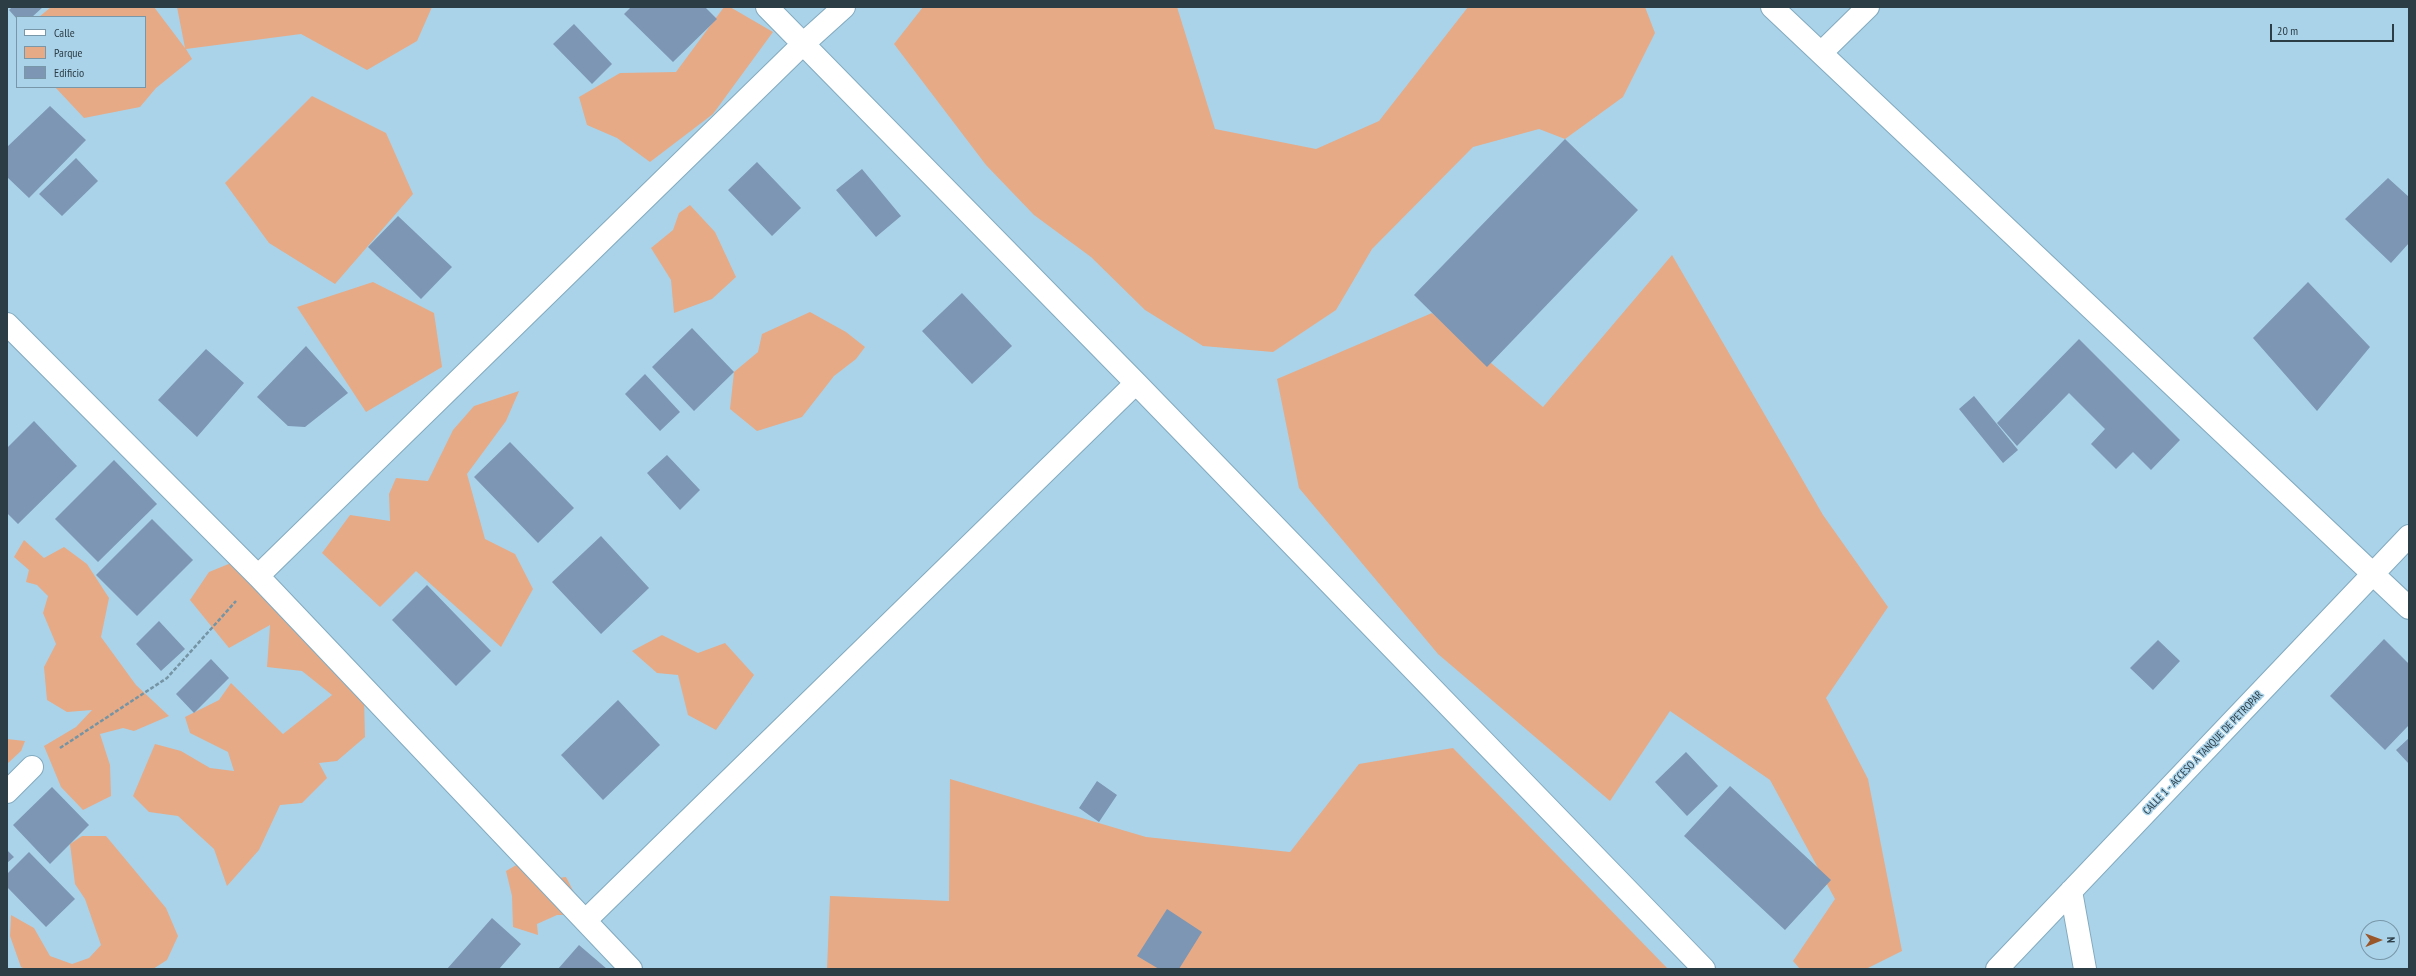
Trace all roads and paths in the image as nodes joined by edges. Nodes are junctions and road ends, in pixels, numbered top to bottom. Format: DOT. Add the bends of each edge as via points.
graph roads {
  1 [pos="767,7"];
  2 [pos="844,7"];
  3 [pos="1772,7"];
  4 [pos="1868,7"];
  5 [pos="803,44"];
  6 [pos="1821,53"];
  7 [pos="7,324"];
  8 [pos="1136,383"];
  9 [pos="2409,536"];
  10 [pos="2373,574"];
  11 [pos="258,576"];
  12 [pos="2409,608"];
  13 [pos="32,768"];
  14 [pos="7,792"];
  15 [pos="2071,891"];
  16 [pos="586,920"];
  17 [pos="632,969"];
  18 [pos="1704,969"];
  19 [pos="1997,969"];
  20 [pos="2084,969"];
  1 -- 5 [label="street"];
  2 -- 5 [label="street"];
  3 -- 6 [label="street"];
  4 -- 6 [label="street"];
  5 -- 8 [label="street"];
  5 -- 11 [label="street"];
  6 -- 10 [label="street"];
  7 -- 11 [label="street"];
  8 -- 16 [label="street"];
  8 -- 18 [label="street"];
  9 -- 10 [label="street, CALLE 1 - ACCESO A TANQUE DE PETROPAR"];
  10 -- 12 [label="street"];
  10 -- 15 [label="street, CALLE 1 - ACCESO A TANQUE DE PETROPAR"];
  11 -- 13 [label="path" via="167,678"];
  11 -- 16 [label="street"];
  13 -- 14 [label="street"];
  15 -- 19 [label="street, CALLE 1 - ACCESO A TANQUE DE PETROPAR"];
  15 -- 20 [label="street"];
  16 -- 17 [label="street"];
}
